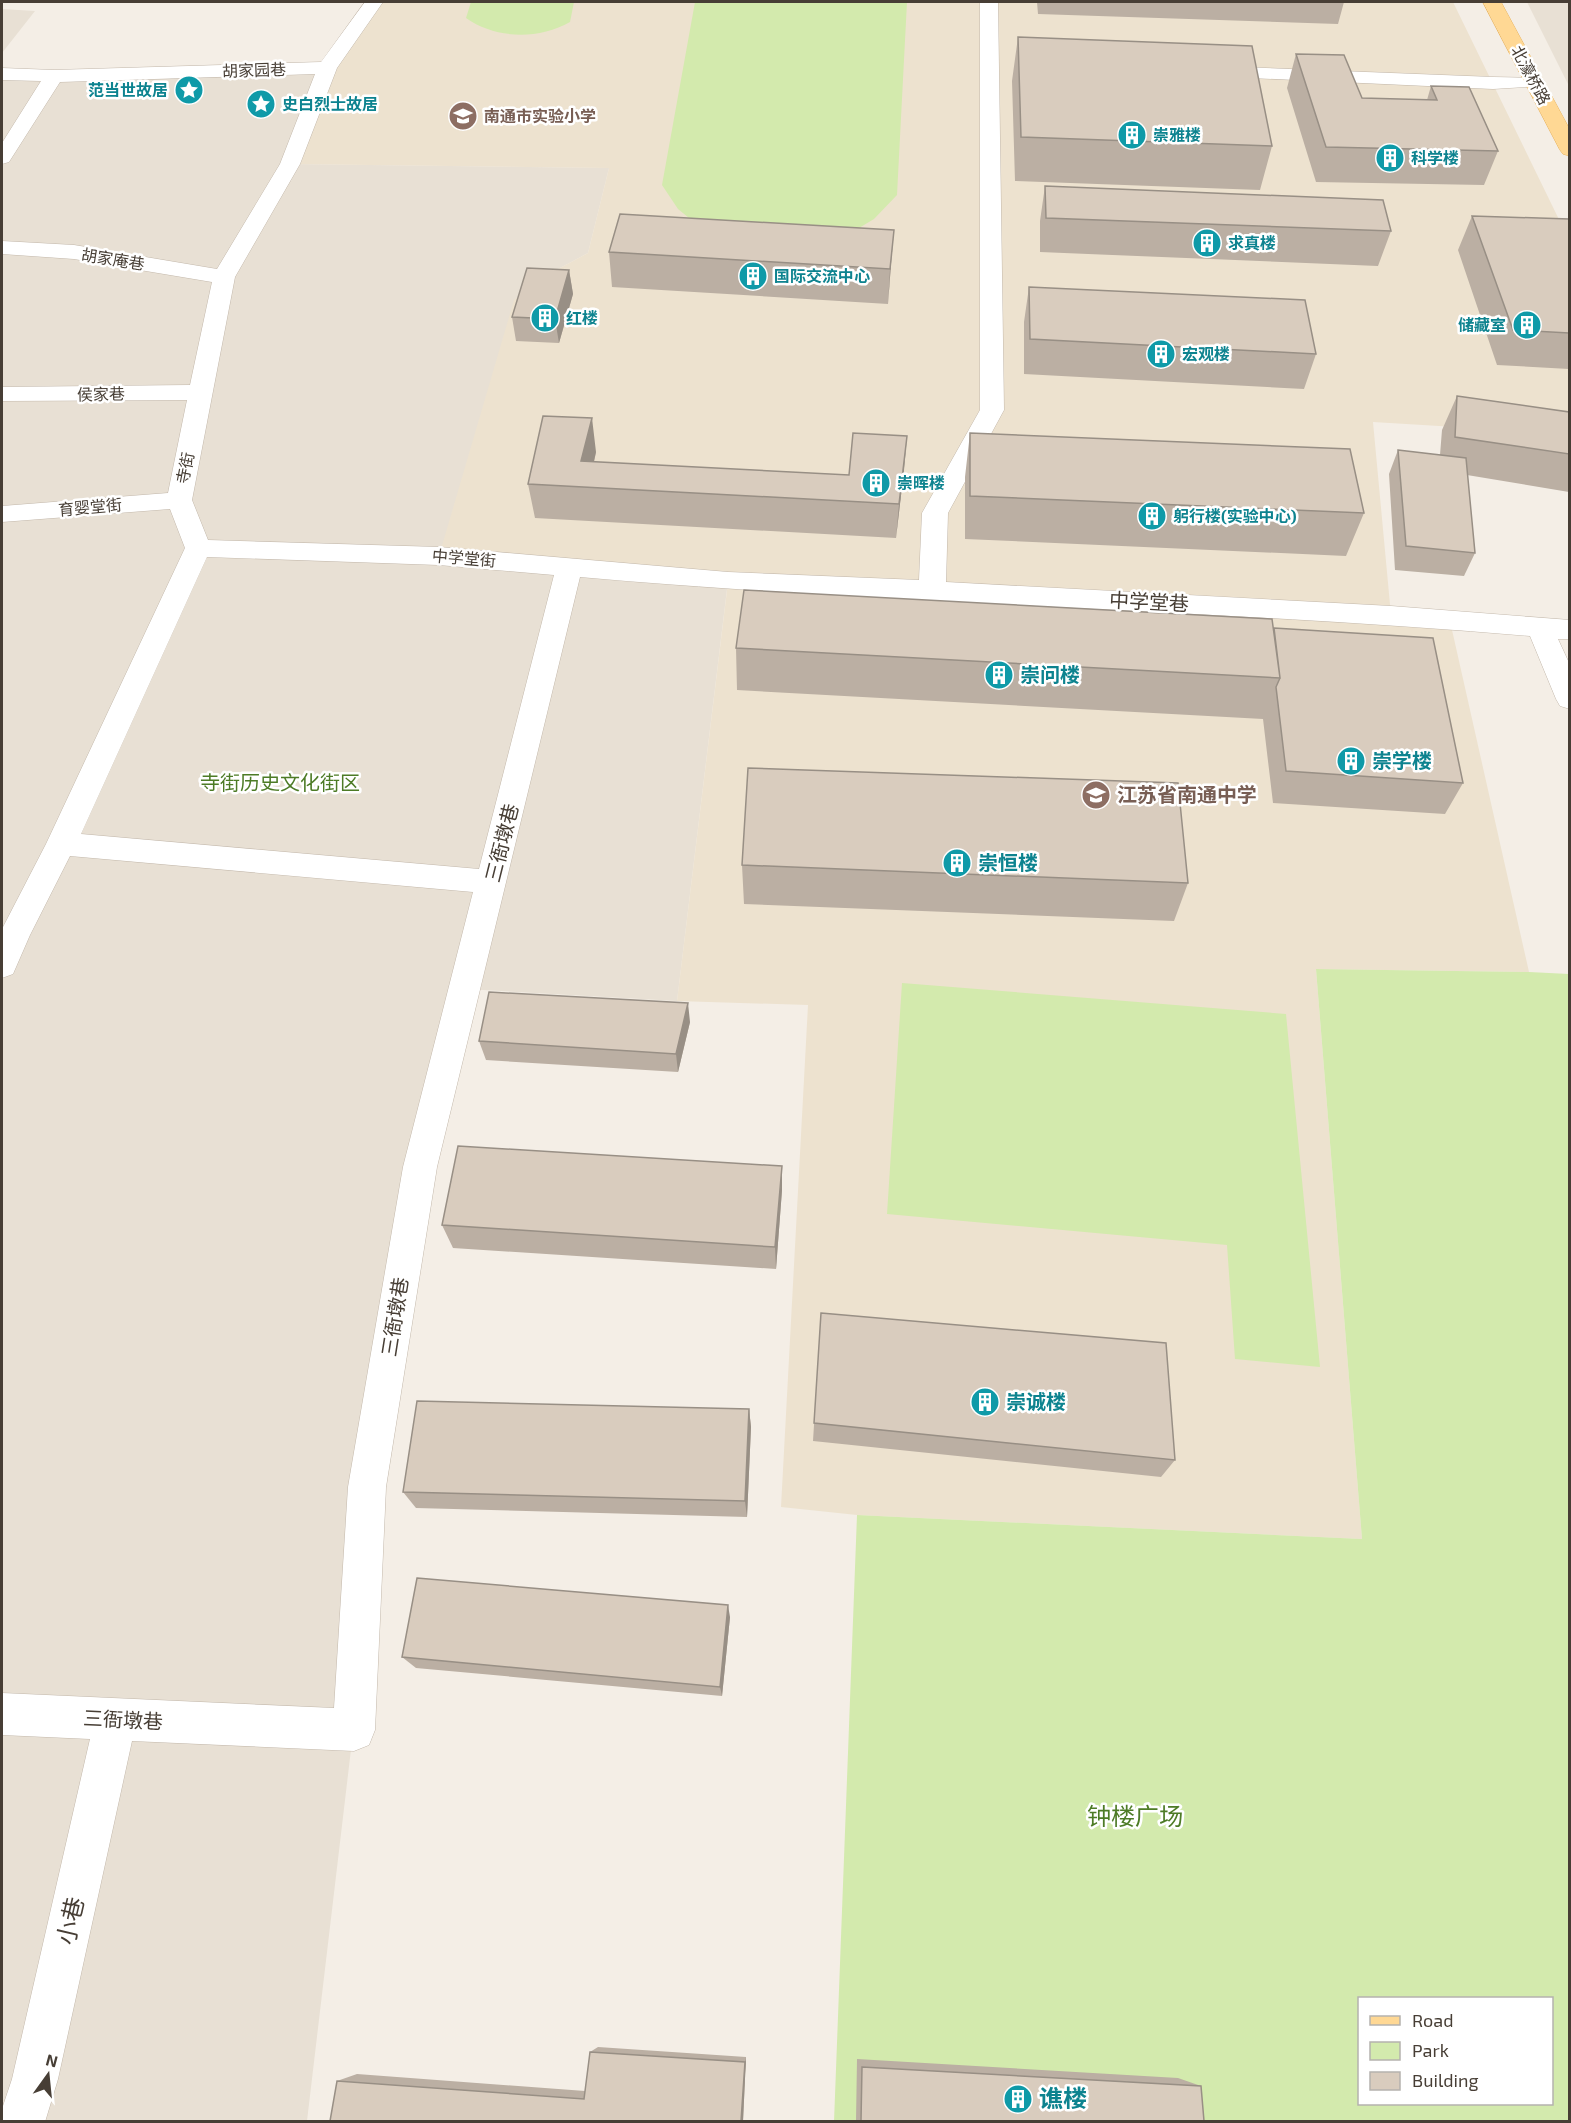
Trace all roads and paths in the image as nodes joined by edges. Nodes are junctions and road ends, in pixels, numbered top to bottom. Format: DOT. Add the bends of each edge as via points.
graph roads {
  1 [pos="374,2"];
  2 [pos="989,2"];
  3 [pos="1492,2"];
  4 [pos="988,64"];
  5 [pos="1011,65"];
  6 [pos="327,68"];
  7 [pos="1199,72"];
  8 [pos="2,74"];
  9 [pos="54,76"];
  10 [pos="1534,82"];
  11 [pos="1569,150"];
  12 [pos="2,158"];
  13 [pos="2,247"];
  14 [pos="224,277"];
  15 [pos="201,392"];
  16 [pos="2,394"];
  17 [pos="179,500"];
  18 [pos="2,514"];
  19 [pos="198,548"];
  20 [pos="569,568"];
  21 [pos="728,581"];
  22 [pos="932,590"];
  23 [pos="1540,627"];
  24 [pos="1569,630"];
  25 [pos="1569,699"];
  26 [pos="61,844"];
  27 [pos="492,882"];
  28 [pos="8,934"];
  29 [pos="2,965"];
  30 [pos="2,1714"];
  31 [pos="116,1719"];
  32 [pos="21,2121"];
  1 -- 6 [label="street, 寺街"];
  2 -- 4 [label="street"];
  3 -- 10 [label="main road, 北濠桥路"];
  4 -- 5 [label="street"];
  4 -- 22 [label="street" via="992,410 935,513"];
  6 -- 9 [label="street, 胡家园巷"];
  6 -- 14 [label="street, 寺街" via="290,164"];
  7 -- 10 [label="street"];
  8 -- 9 [label="street, 胡家园巷"];
  9 -- 12 [label="street"];
  10 -- 11 [label="main road, 北濠桥路"];
  13 -- 14 [label="street, 胡家庵巷" via="74,252"];
  14 -- 15 [label="street, 寺街"];
  15 -- 16 [label="street, 侯家巷"];
  15 -- 17 [label="street, 寺街"];
  17 -- 18 [label="street, 育婴堂街"];
  17 -- 19 [label="street, 寺街"];
  19 -- 20 [label="street, 中学堂街" via="439,555"];
  19 -- 26 [label="street"];
  20 -- 21 [label="street, 中学堂街"];
  20 -- 27 [label="street, 三衙墩巷"];
  21 -- 22 [label="street, 中学堂巷"];
  22 -- 23 [label="street, 中学堂巷"];
  23 -- 24 [label="street, 中学堂巷"];
  23 -- 25 [label="street"];
  26 -- 27 [label="street"];
  26 -- 28 [label="street"];
  27 -- 31 [label="street, 三衙墩巷" via="420,1167 367,1487 354,1730"];
  28 -- 29 [label="street"];
  30 -- 31 [label="street, 三衙墩巷"];
  31 -- 32 [label="street, 小巷" via="35,2079"];
}
